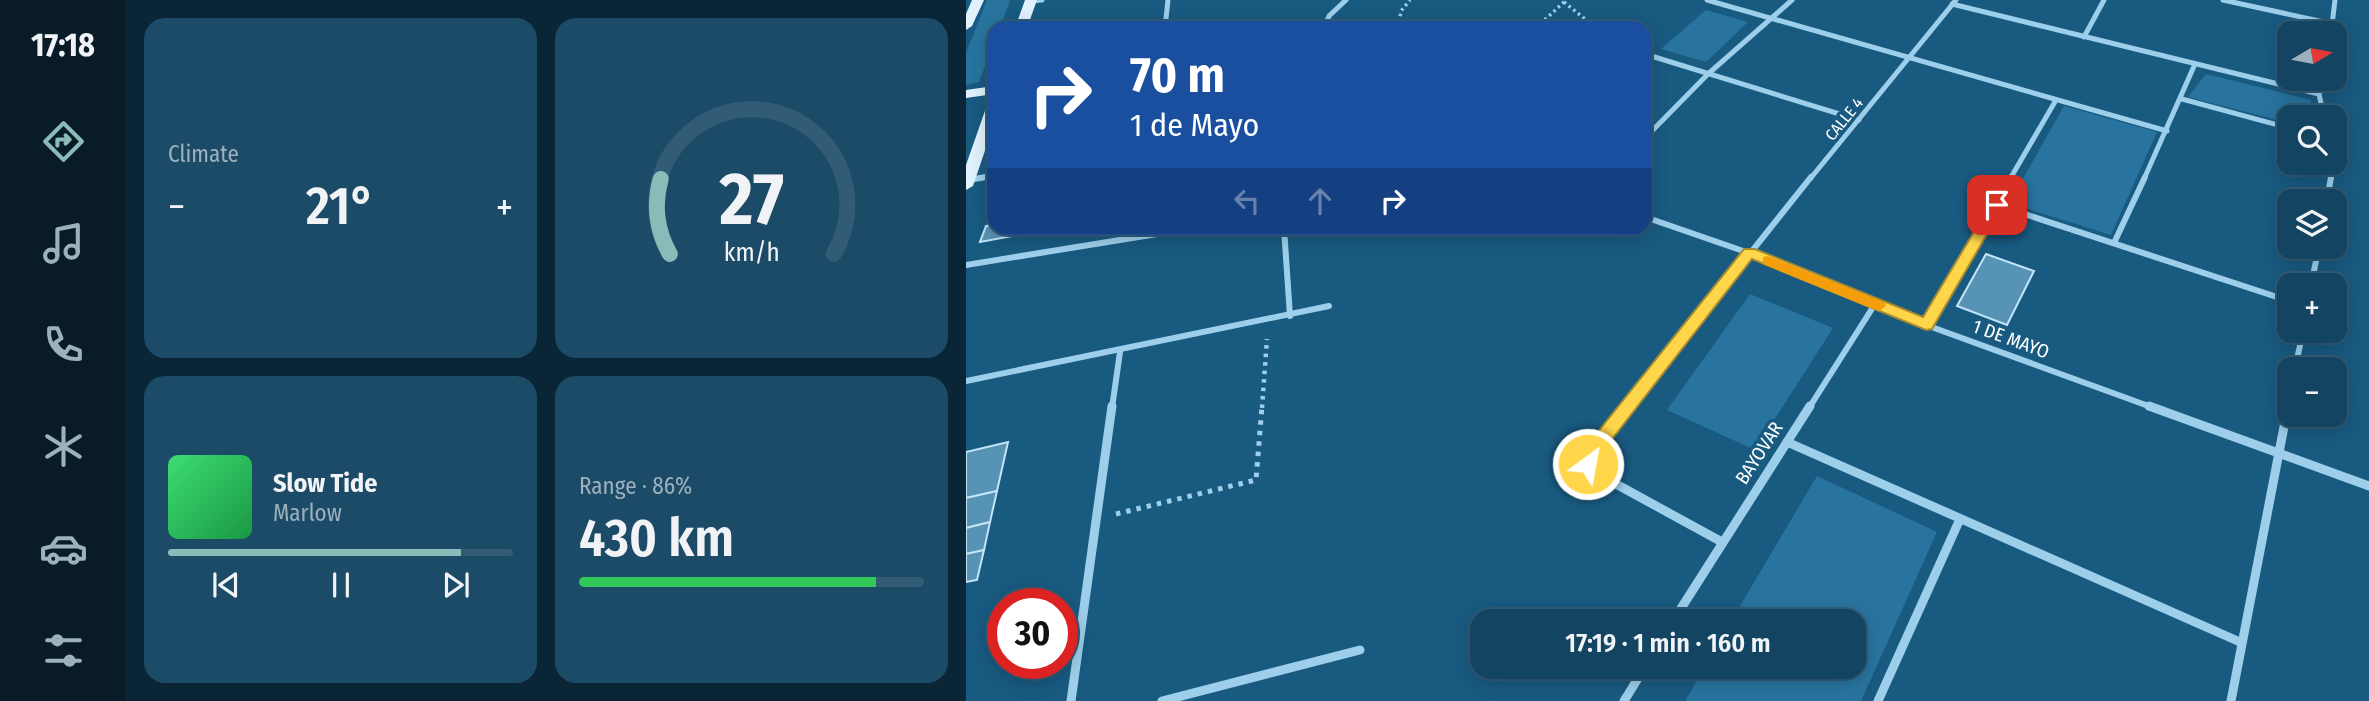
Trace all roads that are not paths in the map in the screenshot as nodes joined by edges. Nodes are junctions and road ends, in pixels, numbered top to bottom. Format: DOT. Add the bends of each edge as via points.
graph roads {
  1 [pos="1035,0"];
  2 [pos="1168,0"];
  3 [pos="1346,0"];
  4 [pos="1707,0"];
  5 [pos="1792,0"];
  6 [pos="2104,0"];
  7 [pos="2223,0"];
  8 [pos="2335,0"];
  9 [pos="1954,2"];
  10 [pos="973,4"];
  11 [pos="1770,19"];
  12 [pos="1024,21"];
  13 [pos="1166,21"];
  14 [pos="1327,21"];
  15 [pos="2319,21"];
  16 [pos="2333,21"];
  17 [pos="966,26"];
  18 [pos="2084,37"];
  19 [pos="1652,56"];
  20 [pos="1909,58"];
  21 [pos="2194,64"];
  22 [pos="1708,74"];
  23 [pos="987,91"];
  24 [pos="2320,91"];
  25 [pos="966,94"];
  26 [pos="2319,94"];
  27 [pos="2182,99"];
  28 [pos="2056,100"];
  29 [pos="2321,105"];
  30 [pos="1859,120"];
  31 [pos="987,125"];
  32 [pos="2277,125"];
  33 [pos="1652,131"];
  34 [pos="2166,131"];
  35 [pos="987,178"];
  36 [pos="967,183"];
  37 [pos="1997,205"];
  38 [pos="1652,219"];
  39 [pos="1151,235"];
  40 [pos="1284,235"];
  41 [pos="2114,243"];
  42 [pos="1749,253"];
  43 [pos="966,265"];
  44 [pos="2277,297"];
  45 [pos="1875,304"];
  46 [pos="1329,306"];
  47 [pos="1290,316"];
  48 [pos="1926,325"];
  49 [pos="1120,352"];
  50 [pos="966,381"];
  51 [pos="2284,427"];
  52 [pos="1787,442"];
  53 [pos="2279,453"];
  54 [pos="2369,486"];
  55 [pos="1960,519"];
  56 [pos="1722,542"];
  57 [pos="1680,609"];
  58 [pos="2240,642"];
  59 [pos="1360,650"];
  60 [pos="1638,679"];
  61 [pos="1071,701"];
  62 [pos="1162,701"];
  63 [pos="1624,701"];
  64 [pos="1878,701"];
  65 [pos="2231,701"];
  1 -- 12 [label="main road"];
  2 -- 13 [label="street"];
  3 -- 14 [label="street"];
  4 -- 11 [label="street"];
  5 -- 11 [label="street"];
  6 -- 18 [label="street"];
  7 -- 15 [label="street"];
  8 -- 16 [label="street"];
  9 -- 18 [label="street"];
  9 -- 20 [label="street, CALLE 4"];
  10 -- 17 [label="main road"];
  11 -- 20 [label="street"];
  11 -- 22 [label="street"];
  18 -- 21 [label="street"];
  19 -- 22 [label="street"];
  20 -- 28 [label="street"];
  20 -- 30 [label="street, CALLE 4"];
  21 -- 26 [label="street"];
  21 -- 27 [label="street"];
  22 -- 30 [label="street"];
  22 -- 33 [label="street"];
  23 -- 25 [label="main road"];
  24 -- 26 [label="street"];
  26 -- 29 [label="street"];
  27 -- 32 [label="street"];
  27 -- 34 [label="street"];
  28 -- 34 [label="street"];
  28 -- 37 [label="street"];
  30 -- 42 [label="street, CALLE 4"];
  31 -- 36 [label="main road"];
  34 -- 41 [label="street"];
  35 -- 36 [label="street"];
  37 -- 41 [label="street"];
  37 -- 48 [label="street"];
  38 -- 42 [label="street, 1 DE MAYO"];
  39 -- 43 [label="street"];
  40 -- 47 [label="street"];
  41 -- 44 [label="street"];
  42 -- 45 [label="street, 1 DE MAYO"];
  42 -- 56 [label="street, CALLE 4" via="1591,453 1588,464 1594,472"];
  45 -- 48 [label="street, 1 DE MAYO"];
  45 -- 52 [label="street, BAYOVAR"];
  46 -- 47 [label="street"];
  47 -- 49 [label="street"];
  48 -- 53 [label="street, 1 DE MAYO"];
  49 -- 50 [label="street"];
  49 -- 61 [label="street"];
  51 -- 53 [label="street"];
  52 -- 55 [label="street"];
  52 -- 56 [label="street, BAYOVAR"];
  53 -- 54 [label="street, 1 DE MAYO"];
  53 -- 58 [label="street"];
  55 -- 58 [label="street"];
  55 -- 64 [label="street"];
  56 -- 57 [label="street, BAYOVAR"];
  58 -- 65 [label="street"];
  59 -- 62 [label="street"];
  60 -- 63 [label="street"];
}
